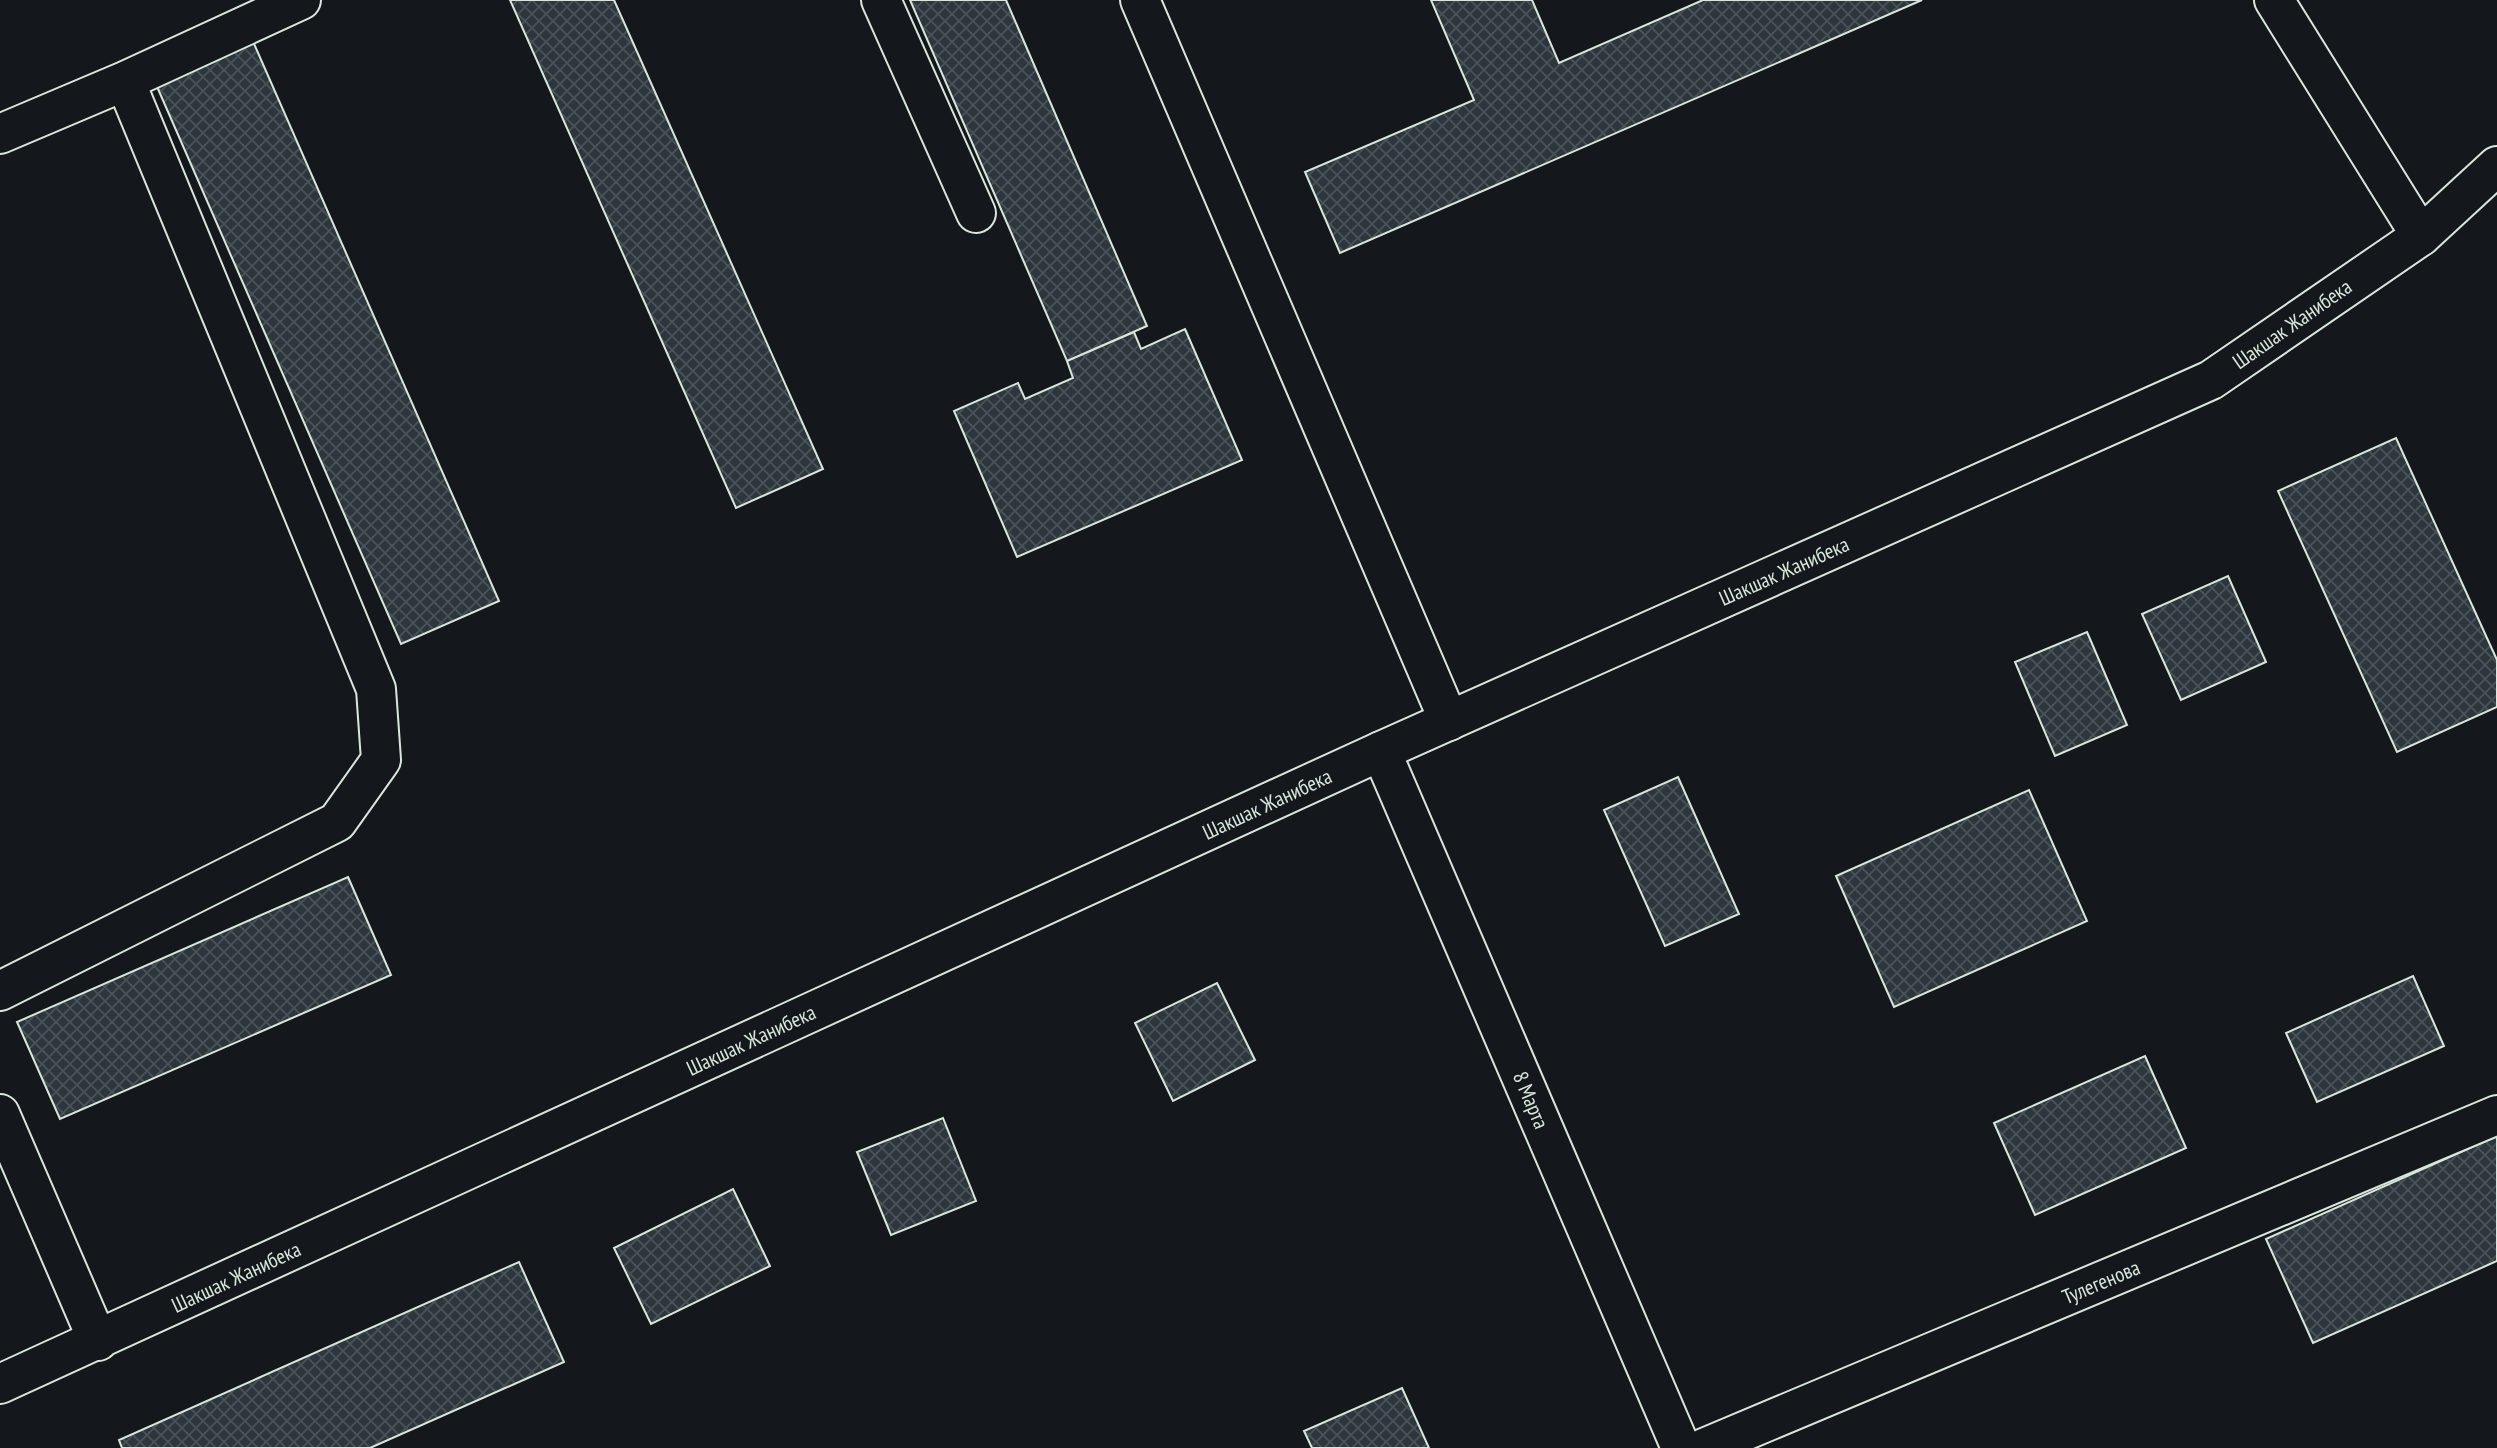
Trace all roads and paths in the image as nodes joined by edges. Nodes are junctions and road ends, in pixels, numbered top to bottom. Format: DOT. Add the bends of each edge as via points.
graph roads {
  1 [pos="301,0"];
  2 [pos="881,0"];
  3 [pos="1140,0"];
  4 [pos="2274,0"];
  5 [pos="125,81"];
  6 [pos="0,134"];
  7 [pos="2497,166"];
  8 [pos="976,213"];
  9 [pos="2421,236"];
  10 [pos="1449,721"];
  11 [pos="1381,751"];
  12 [pos="0,991"];
  13 [pos="0,1114"];
  14 [pos="2497,1115"];
  15 [pos="99,1340"];
  16 [pos="0,1384"];
  17 [pos="1681,1448"];
  18 [pos="1704,1448"];
  1 -- 5 [label="main road"];
  2 -- 8 [label="main road"];
  3 -- 10 [label="main road"];
  4 -- 9 [label="main road"];
  5 -- 6 [label="main road"];
  5 -- 12 [label="main road" via="376,688 381,760 337,822"];
  7 -- 9 [label="main road, Шакшак Жанибека"];
  9 -- 10 [label="main road, Шакшак Жанибека" via="2211,380"];
  10 -- 11 [label="main road, Шакшак Жанибека"];
  11 -- 15 [label="main road, Шакшак Жанибека"];
  11 -- 17 [label="main road, 8 Марта"];
  13 -- 15 [label="main road"];
  14 -- 18 [label="main road, Тулегенова"];
  15 -- 16 [label="main road, Шакшак Жанибека"];
}
